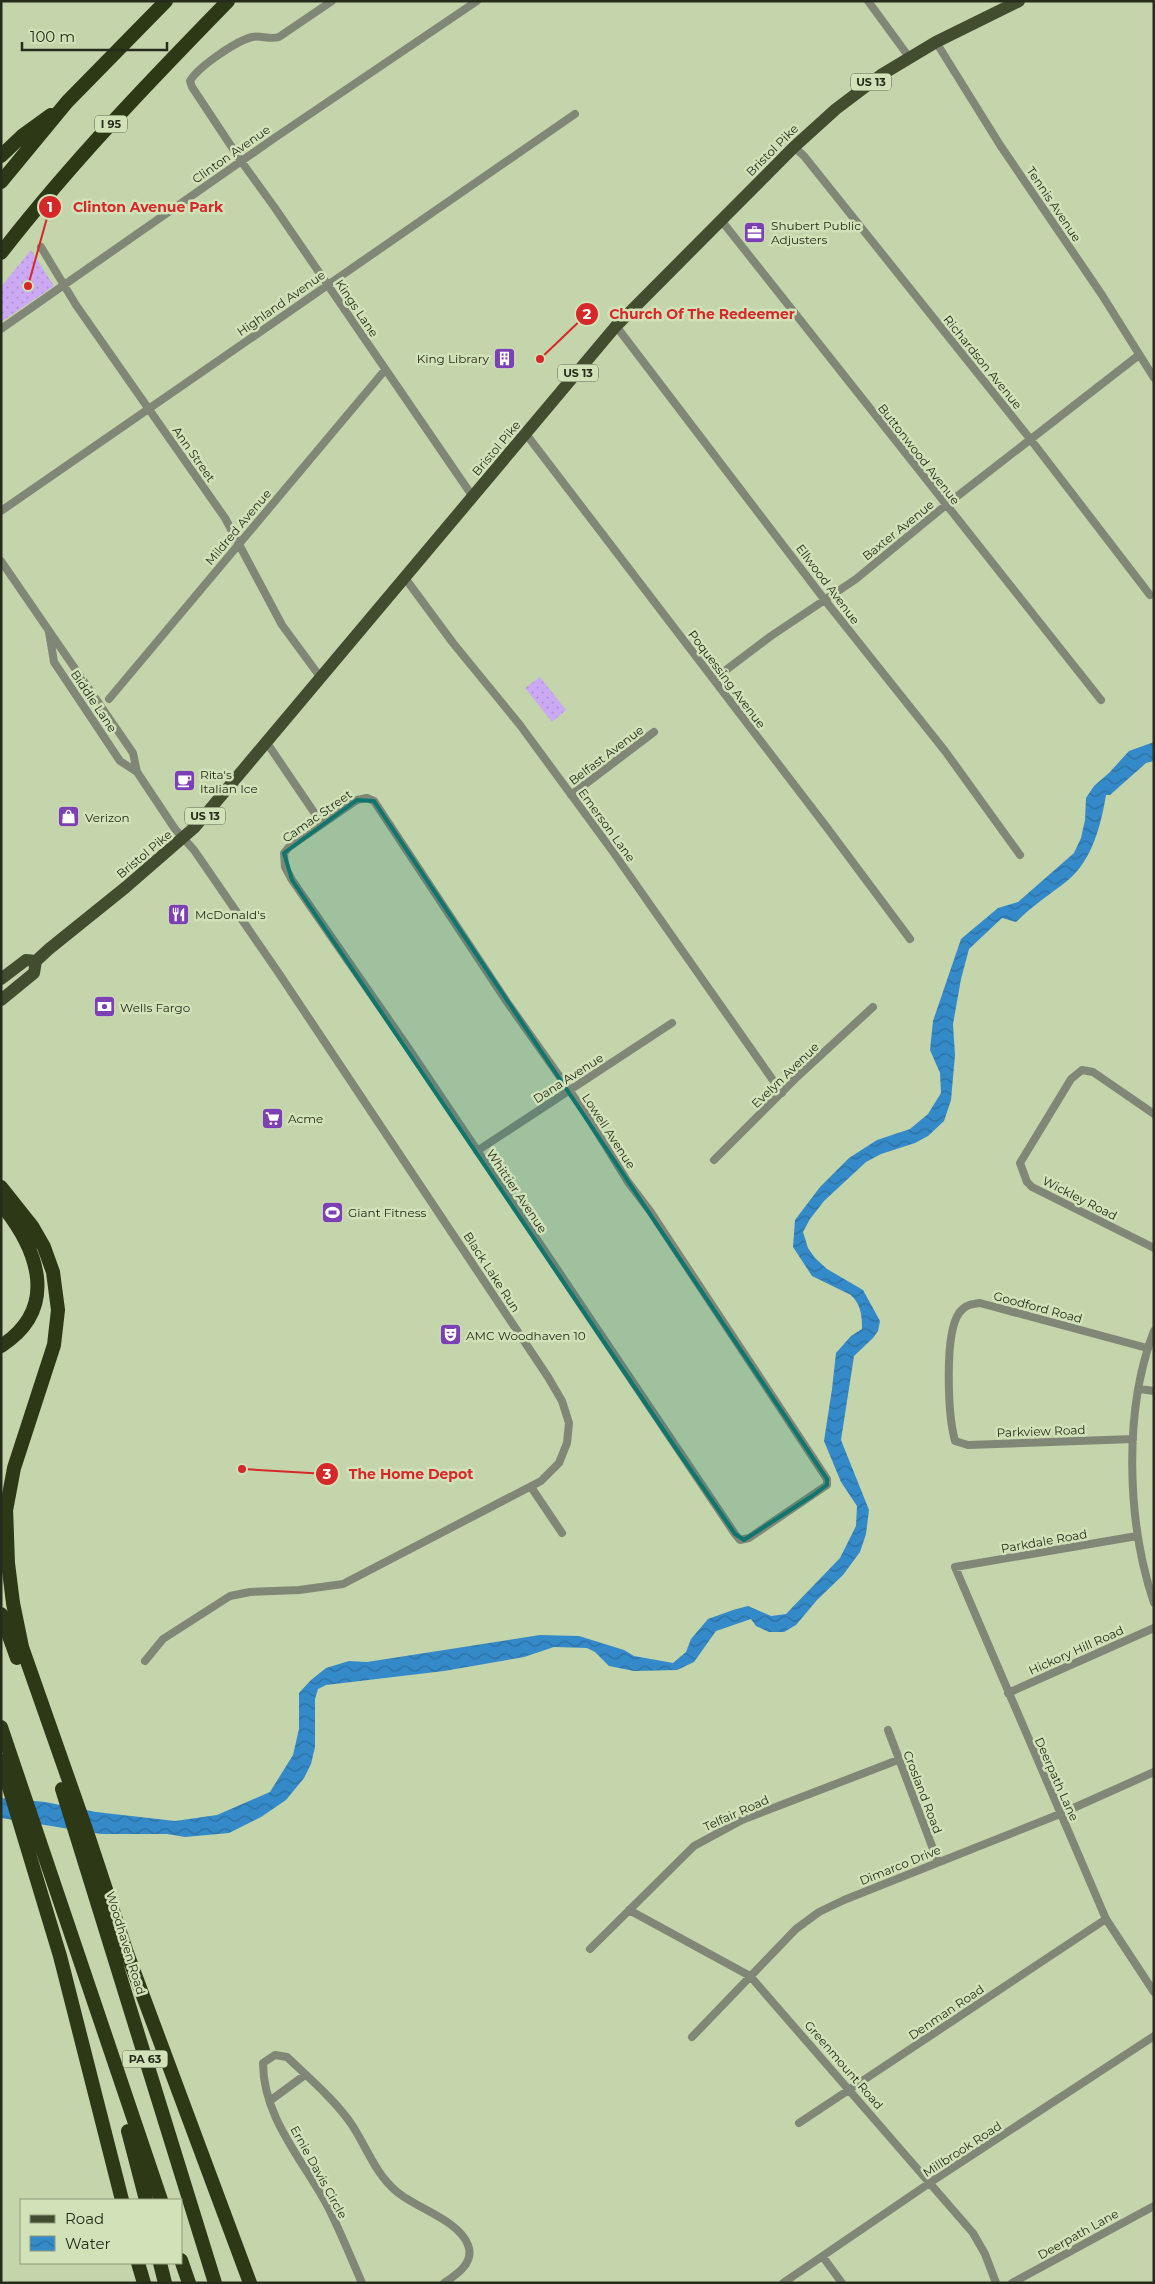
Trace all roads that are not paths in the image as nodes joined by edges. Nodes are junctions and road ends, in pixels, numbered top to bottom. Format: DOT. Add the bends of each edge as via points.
graph roads {
  1 [pos="166,1"];
  2 [pos="228,1"];
  3 [pos="332,1"];
  4 [pos="477,1"];
  5 [pos="868,1"];
  6 [pos="1019,1"];
  7 [pos="936,42"];
  8 [pos="909,57"];
  9 [pos="67,102"];
  10 [pos="575,114"];
  11 [pos="794,147"];
  12 [pos="1,156"];
  13 [pos="241,161"];
  14 [pos="1,182"];
  15 [pos="721,220"];
  16 [pos="41,247"];
  17 [pos="1,253"];
  18 [pos="327,284"];
  19 [pos="63,286"];
  20 [pos="616,326"];
  21 [pos="1,329"];
  22 [pos="1139,355"];
  23 [pos="385,370"];
  24 [pos="1154,378"];
  25 [pos="148,409"];
  26 [pos="526,434"];
  27 [pos="1031,440"];
  28 [pos="473,497"];
  29 [pos="946,506"];
  30 [pos="1,511"];
  31 [pos="239,542"];
  32 [pos="1,561"];
  33 [pos="405,578"];
  34 [pos="1150,595"];
  35 [pos="824,599"];
  36 [pos="49,632"];
  37 [pos="321,678"];
  38 [pos="714,680"];
  39 [pos="109,699"];
  40 [pos="1100,700"];
  41 [pos="654,732"];
  42 [pos="267,743"];
  43 [pos="137,772"];
  44 [pos="571,795"];
  45 [pos="370,798"];
  46 [pos="322,824"];
  47 [pos="184,839"];
  48 [pos="1020,855"];
  49 [pos="284,860"];
  50 [pos="910,939"];
  51 [pos="36,961"];
  52 [pos="1,979"];
  53 [pos="1,1000"];
  54 [pos="873,1007"];
  55 [pos="672,1023"];
  56 [pos="569,1090"];
  57 [pos="782,1093"];
  58 [pos="1154,1114"];
  59 [pos="477,1151"];
  60 [pos="714,1160"];
  61 [pos="1,1187"];
  62 [pos="1,1204"];
  63 [pos="1154,1248"];
  64 [pos="1154,1331"];
  65 [pos="1,1346"];
  66 [pos="1147,1348"];
  67 [pos="1140,1389"];
  68 [pos="1154,1391"];
  69 [pos="954,1437"];
  70 [pos="1133,1439"];
  71 [pos="531,1486"];
  72 [pos="6,1507"];
  73 [pos="562,1533"];
  74 [pos="735,1534"];
  75 [pos="1137,1536"];
  76 [pos="954,1567"];
  77 [pos="1154,1603"];
  78 [pos="1,1614"];
  79 [pos="1154,1628"];
  80 [pos="145,1661"];
  81 [pos="1008,1693"];
  82 [pos="1,1727"];
  83 [pos="888,1730"];
  84 [pos="1,1736"];
  85 [pos="46,1738"];
  86 [pos="5,1756"];
  87 [pos="898,1760"];
  88 [pos="1154,1772"];
  89 [pos="20,1798"];
  90 [pos="72,1802"];
  91 [pos="1060,1814"];
  92 [pos="83,1835"];
  93 [pos="938,1862"];
  94 [pos="629,1910"];
  95 [pos="1106,1919"];
  96 [pos="590,1949"];
  97 [pos="750,1976"];
  98 [pos="1154,1992"];
  99 [pos="103,2034"];
  100 [pos="1154,2036"];
  101 [pos="692,2037"];
  102 [pos="306,2075"];
  103 [pos="850,2090"];
  104 [pos="270,2100"];
  105 [pos="799,2123"];
  106 [pos="931,2182"];
  107 [pos="122,2199"];
  108 [pos="146,2199"];
  109 [pos="161,2199"];
  110 [pos="189,2202"];
  111 [pos="1154,2206"];
  112 [pos="823,2257"];
  113 [pos="182,2263"];
  114 [pos="138,2264"];
  115 [pos="160,2264"];
  116 [pos="144,2283"];
  117 [pos="165,2283"];
  118 [pos="189,2283"];
  119 [pos="215,2283"];
  120 [pos="224,2283"];
  121 [pos="250,2283"];
  122 [pos="362,2283"];
  123 [pos="444,2283"];
  124 [pos="784,2283"];
  125 [pos="842,2283"];
  126 [pos="996,2283"];
  127 [pos="1012,2283"];
  1 -- 9 [label="highway"];
  2 -- 17 [label="highway, I 95" via="84,154"];
  3 -- 13 [label="street, Kings Lane" via="279,37 250,38 236,44 190,80"];
  4 -- 13 [label="street, Clinton Avenue"];
  5 -- 8 [label="street"];
  6 -- 7 [label="main road, Bristol Pike / US 13"];
  7 -- 8 [label="main road, Bristol Pike / US 13"];
  7 -- 22 [label="street, Tennis Avenue" via="1000,146"];
  8 -- 11 [label="main road, Bristol Pike / US 13" via="852,96"];
  9 -- 12 [label="highway"];
  9 -- 14 [label="highway"];
  10 -- 18 [label="street, Highland Avenue"];
  11 -- 15 [label="main road, Bristol Pike / US 13"];
  11 -- 27 [label="street, Richardson Avenue"];
  13 -- 18 [label="street, Kings Lane"];
  13 -- 19 [label="street, Clinton Avenue"];
  15 -- 20 [label="main road, Bristol Pike / US 13"];
  15 -- 29 [label="street, Buttonwood Avenue"];
  16 -- 19 [label="street, Ann Street"];
  18 -- 23 [label="street, Kings Lane"];
  18 -- 25 [label="street, Highland Avenue"];
  19 -- 21 [label="street, Clinton Avenue"];
  19 -- 25 [label="street, Ann Street"];
  20 -- 26 [label="main road, Bristol Pike / US 13"];
  20 -- 35 [label="street, Ellwood Avenue"];
  22 -- 24 [label="street, Tennis Avenue"];
  22 -- 27 [label="street, Baxter Avenue"];
  23 -- 28 [label="street, Kings Lane"];
  23 -- 31 [label="street, Mildred Avenue"];
  25 -- 30 [label="street, Highland Avenue"];
  25 -- 31 [label="street, Ann Street"];
  26 -- 28 [label="main road, Bristol Pike / US 13"];
  26 -- 38 [label="street, Poquessing Avenue"];
  27 -- 29 [label="street, Baxter Avenue"];
  27 -- 34 [label="street, Richardson Avenue"];
  28 -- 33 [label="main road, Bristol Pike / US 13"];
  29 -- 35 [label="street, Baxter Avenue" via="863,573"];
  29 -- 40 [label="street, Buttonwood Avenue"];
  31 -- 37 [label="street, Ann Street" via="282,625"];
  31 -- 39 [label="street, Mildred Avenue"];
  32 -- 36 [label="street, Biddle Lane"];
  33 -- 37 [label="main road, Bristol Pike / US 13"];
  33 -- 44 [label="street, Emerson Lane"];
  35 -- 38 [label="street, Baxter Avenue"];
  35 -- 48 [label="street, Ellwood Avenue" via="945,751"];
  36 -- 43 [label="street, Biddle Lane" via="58,640 133,752"];
  36 -- 43 [label="street, Biddle Lane" via="54,662 120,761"];
  37 -- 42 [label="main road, Bristol Pike / US 13"];
  38 -- 50 [label="street, Poquessing Avenue"];
  41 -- 44 [label="street, Belfast Avenue"];
  42 -- 46 [label="street"];
  42 -- 47 [label="main road, Bristol Pike / US 13"];
  43 -- 47 [label="street, Biddle Lane"];
  44 -- 57 [label="street, Emerson Lane"];
  45 -- 46 [label="street, Camac Street" via="357,800"];
  45 -- 56 [label="street, Lowell Avenue"];
  46 -- 49 [label="street, Camac Street" via="290,847 284,853"];
  47 -- 51 [label="main road, Bristol Pike / US 13"];
  47 -- 71 [label="street, Black Lake Run" via="280,975 562,1401 569,1423 567,1443 559,1463"];
  49 -- 59 [label="street, Whittier Avenue" via="292,880"];
  51 -- 52 [label="main road, Bristol Pike / US 13" via="26,960"];
  51 -- 53 [label="main road, Bristol Pike / US 13" via="34,973"];
  54 -- 57 [label="street, Evelyn Avenue"];
  55 -- 56 [label="street, Dana Avenue"];
  56 -- 59 [label="street, Dana Avenue"];
  56 -- 74 [label="street, Lowell Avenue" via="827,1478 827,1485 749,1538 740,1540"];
  57 -- 60 [label="street, Evelyn Avenue"];
  58 -- 63 [label="street, Wickley Road" via="1093,1072 1082,1070 1071,1080 1020,1163 1032,1187"];
  59 -- 74 [label="street, Whittier Avenue"];
  61 -- 72 [label="highway" via="44,1247 53,1272 58,1310 54,1345 22,1439"];
  62 -- 65 [label="highway" via="28,1243 34,1260 37,1288 34,1307 26,1323"];
  64 -- 66 [label="street"];
  66 -- 67 [label="street"];
  66 -- 69 [label="street, Goodford Road" via="980,1303 969,1304 959,1313 953,1331 949,1379 950,1424"];
  67 -- 68 [label="street"];
  67 -- 70 [label="street"];
  69 -- 70 [label="street, Parkview Road" via="955,1441 968,1445"];
  70 -- 75 [label="street"];
  71 -- 73 [label="street"];
  71 -- 80 [label="street, Black Lake Run" via="343,1584 230,1596 164,1639"];
  72 -- 85 [label="highway" via="4,1567 10,1617"];
  72 -- 90 [label="highway" via="9,1571 22,1647"];
  75 -- 76 [label="street, Parkdale Road"];
  75 -- 77 [label="street"];
  76 -- 81 [label="street, Deerpath Lane"];
  78 -- 85 [label="highway, Woodhaven Road / PA 63"];
  79 -- 81 [label="street, Hickory Hill Road"];
  81 -- 91 [label="street, Deerpath Lane"];
  82 -- 86 [label="highway, PA 63"];
  83 -- 87 [label="street, Crosland Road"];
  84 -- 86 [label="highway"];
  85 -- 90 [label="highway, Woodhaven Road / PA 63"];
  86 -- 89 [label="highway, PA 63"];
  87 -- 93 [label="street, Crosland Road"];
  87 -- 94 [label="street, Telfair Road" via="717,1832 694,1846"];
  88 -- 91 [label="street, Dimarco Drive"];
  89 -- 99 [label="highway, PA 63" via="37,1831"];
  89 -- 107 [label="highway" via="22,1828 60,1956"];
  90 -- 92 [label="highway, Woodhaven Road / PA 63"];
  91 -- 93 [label="street, Dimarco Drive"];
  91 -- 95 [label="street, Deerpath Lane"];
  92 -- 110 [label="highway, Woodhaven Road / PA 63"];
  92 -- 121 [label="highway"];
  93 -- 97 [label="street, Dimarco Drive" via="819,1912 796,1929"];
  94 -- 96 [label="street, Telfair Road"];
  94 -- 97 [label="street, Greenmount Road"];
  95 -- 98 [label="street, Deerpath Lane"];
  95 -- 103 [label="street, Denman Road"];
  97 -- 101 [label="street, Dimarco Drive"];
  97 -- 103 [label="street, Greenmount Road"];
  99 -- 108 [label="highway"];
  99 -- 109 [label="highway, PA 63"];
  100 -- 106 [label="street, Millbrook Road"];
  102 -- 104 [label="street"];
  102 -- 104 [label="street, Ernie Davis Circle" via="286,2057 275,2054 269,2058 263,2063 263,2075"];
  102 -- 123 [label="street, Ernie Davis Circle" via="353,2126 384,2180 398,2193 463,2236 469,2246 468,2259 460,2272"];
  103 -- 105 [label="street, Denman Road"];
  103 -- 106 [label="street, Greenmount Road"];
  104 -- 122 [label="street, Ernie Davis Circle" via="286,2142 328,2208"];
  106 -- 112 [label="street, Millbrook Road"];
  106 -- 126 [label="street, Greenmount Road" via="973,2233"];
  110 -- 119 [label="highway, Woodhaven Road / PA 63"];
  110 -- 120 [label="highway"];
  111 -- 127 [label="street, Deerpath Lane"];
  112 -- 124 [label="street, Millbrook Road"];
  112 -- 125 [label="street"];
  113 -- 118 [label="highway"];
  114 -- 116 [label="highway"];
  115 -- 117 [label="highway"];
}
